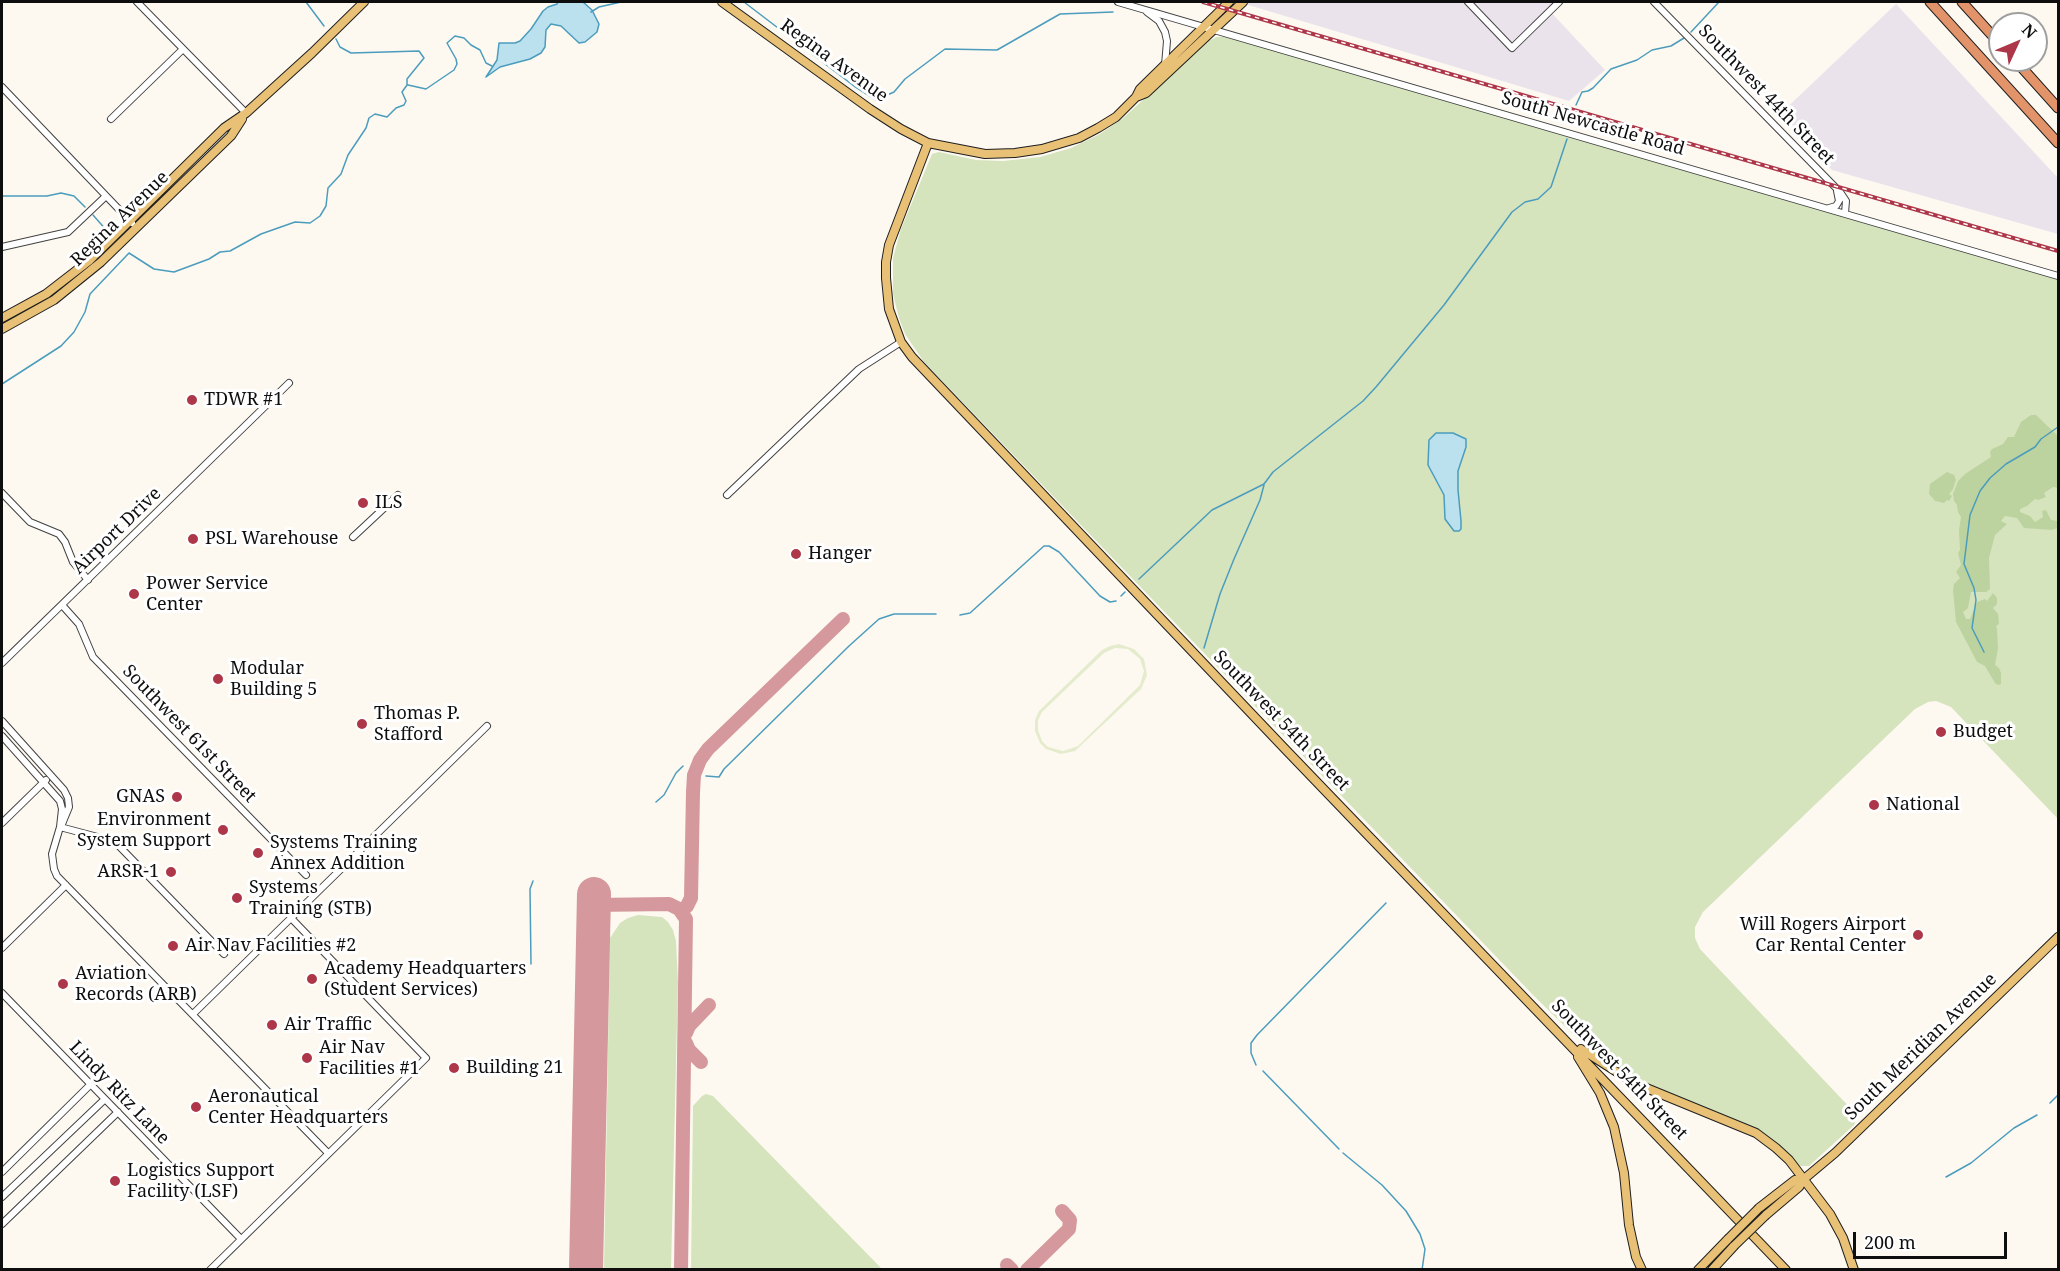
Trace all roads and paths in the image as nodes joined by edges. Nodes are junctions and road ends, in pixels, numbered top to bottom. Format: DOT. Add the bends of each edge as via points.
graph roads {
  1 [pos="137,2"];
  2 [pos="364,2"];
  3 [pos="723,2"];
  4 [pos="1118,2"];
  5 [pos="1229,2"];
  6 [pos="1243,2"];
  7 [pos="1468,2"];
  8 [pos="1559,2"];
  9 [pos="1654,2"];
  10 [pos="1930,2"];
  11 [pos="1962,2"];
  12 [pos="1138,7"];
  13 [pos="1204,27"];
  14 [pos="1214,29"];
  15 [pos="1988,31"];
  16 [pos="183,49"];
  17 [pos="1165,65"];
  18 [pos="2026,72"];
  19 [pos="2,87"];
  20 [pos="1136,97"];
  21 [pos="2058,108"];
  22 [pos="246,113"];
  23 [pos="111,119"];
  24 [pos="928,143"];
  25 [pos="2058,143"];
  26 [pos="1836,188"];
  27 [pos="106,196"];
  28 [pos="1827,208"];
  29 [pos="1845,213"];
  30 [pos="133,224"];
  31 [pos="2,247"];
  32 [pos="2058,276"];
  33 [pos="2,318"];
  34 [pos="2,329"];
  35 [pos="901,342"];
  36 [pos="289,383"];
  37 [pos="398,495"];
  38 [pos="727,495"];
  39 [pos="4,496"];
  40 [pos="353,537"];
  41 [pos="88,580"];
  42 [pos="62,605"];
  43 [pos="2,663"];
  44 [pos="2,721"];
  45 [pos="487,726"];
  46 [pos="2,736"];
  47 [pos="51,776"];
  48 [pos="43,782"];
  49 [pos="2,823"];
  50 [pos="60,827"];
  51 [pos="306,875"];
  52 [pos="66,885"];
  53 [pos="291,918"];
  54 [pos="2058,937"];
  55 [pos="2,948"];
  56 [pos="224,954"];
  57 [pos="2,993"];
  58 [pos="193,1014"];
  59 [pos="1566,1039"];
  60 [pos="90,1084"];
  61 [pos="105,1099"];
  62 [pos="118,1112"];
  63 [pos="328,1154"];
  64 [pos="2,1172"];
  65 [pos="1804,1179"];
  66 [pos="2,1197"];
  67 [pos="2,1224"];
  68 [pos="241,1239"];
  69 [pos="1731,1242"];
  70 [pos="210,1269"];
  71 [pos="1642,1269"];
  72 [pos="1698,1269"];
  73 [pos="1712,1269"];
  74 [pos="1786,1269"];
  75 [pos="1854,1269"];
  1 -- 16 [label="street"];
  2 -- 22 [label="main road, Regina Avenue"];
  3 -- 24 [label="main road, Regina Avenue" via="870,109"];
  4 -- 12 [label="street, South Newcastle Road"];
  5 -- 13 [label="main road"];
  6 -- 14 [label="main road"];
  7 -- 8 [label="street" via="1512,48"];
  9 -- 26 [label="street, Southwest 44th Street"];
  10 -- 25 [label="highway"];
  11 -- 15 [label="highway"];
  12 -- 13 [label="street, South Newcastle Road"];
  12 -- 17 [label="street" via="1159,21 1165,32"];
  13 -- 14 [label="street, South Newcastle Road"];
  13 -- 17 [label="main road"];
  14 -- 20 [label="main road" via="1146,93"];
  14 -- 28 [label="street, South Newcastle Road"];
  16 -- 22 [label="street"];
  16 -- 23 [label="street"];
  17 -- 20 [label="main road"];
  18 -- 21 [label="highway"];
  19 -- 27 [label="street"];
  20 -- 24 [label="main road, Regina Avenue" via="1098,128 1042,149 986,154"];
  22 -- 30 [label="main road, Regina Avenue" via="225,128"];
  24 -- 35 [label="main road, Southwest 54th Street" via="886,262 889,309"];
  26 -- 28 [label="street" via="1839,201"];
  26 -- 29 [label="street, Southwest 44th Street" via="1846,201"];
  27 -- 30 [label="street"];
  27 -- 31 [label="street" via="68,232"];
  28 -- 29 [label="street, South Newcastle Road"];
  29 -- 32 [label="street, South Newcastle Road"];
  30 -- 33 [label="main road, Regina Avenue" via="70,277"];
  30 -- 34 [label="main road, Regina Avenue" via="101,262 68,290"];
  35 -- 38 [label="street" via="859,369"];
  35 -- 59 [label="main road, Southwest 54th Street" via="928,376"];
  36 -- 41 [label="street, Airport Drive"];
  37 -- 40 [label="street"];
  39 -- 41 [label="street" via="30,522 59,534 73,562"];
  41 -- 42 [label="street, Airport Drive"];
  42 -- 43 [label="street, Airport Drive"];
  42 -- 51 [label="street, Southwest 61st Street" via="79,624 93,657"];
  44 -- 47 [label="street"];
  45 -- 53 [label="street"];
  46 -- 48 [label="street"];
  47 -- 48 [label="street"];
  47 -- 50 [label="street" via="68,798 67,814"];
  48 -- 49 [label="street"];
  48 -- 50 [label="street" via="60,801"];
  50 -- 52 [label="street" via="52,862 57,876"];
  50 -- 56 [label="street" via="118,845"];
  52 -- 55 [label="street"];
  52 -- 58 [label="street"];
  53 -- 58 [label="street"];
  53 -- 63 [label="street" via="426,1058"];
  54 -- 65 [label="main road, South Meridian Avenue"];
  57 -- 60 [label="street, Lindy Ritz Lane"];
  58 -- 63 [label="street"];
  59 -- 65 [label="main road" via="1634,1083 1756,1133 1776,1148"];
  59 -- 71 [label="main road" via="1600,1093 1614,1127 1629,1225"];
  59 -- 74 [label="main road, Southwest 54th Street"];
  60 -- 61 [label="street, Lindy Ritz Lane"];
  60 -- 64 [label="street"];
  61 -- 62 [label="street, Lindy Ritz Lane"];
  61 -- 66 [label="street"];
  62 -- 67 [label="street"];
  62 -- 68 [label="street, Lindy Ritz Lane"];
  63 -- 68 [label="street"];
  65 -- 69 [label="main road, South Meridian Avenue, bridge" via="1799,1188"];
  65 -- 69 [label="main road, South Meridian Avenue, bridge" via="1795,1180 1759,1208"];
  65 -- 75 [label="main road" via="1843,1238"];
  68 -- 70 [label="street"];
  69 -- 72 [label="main road, South Meridian Avenue"];
  69 -- 73 [label="main road, South Meridian Avenue"];
}
